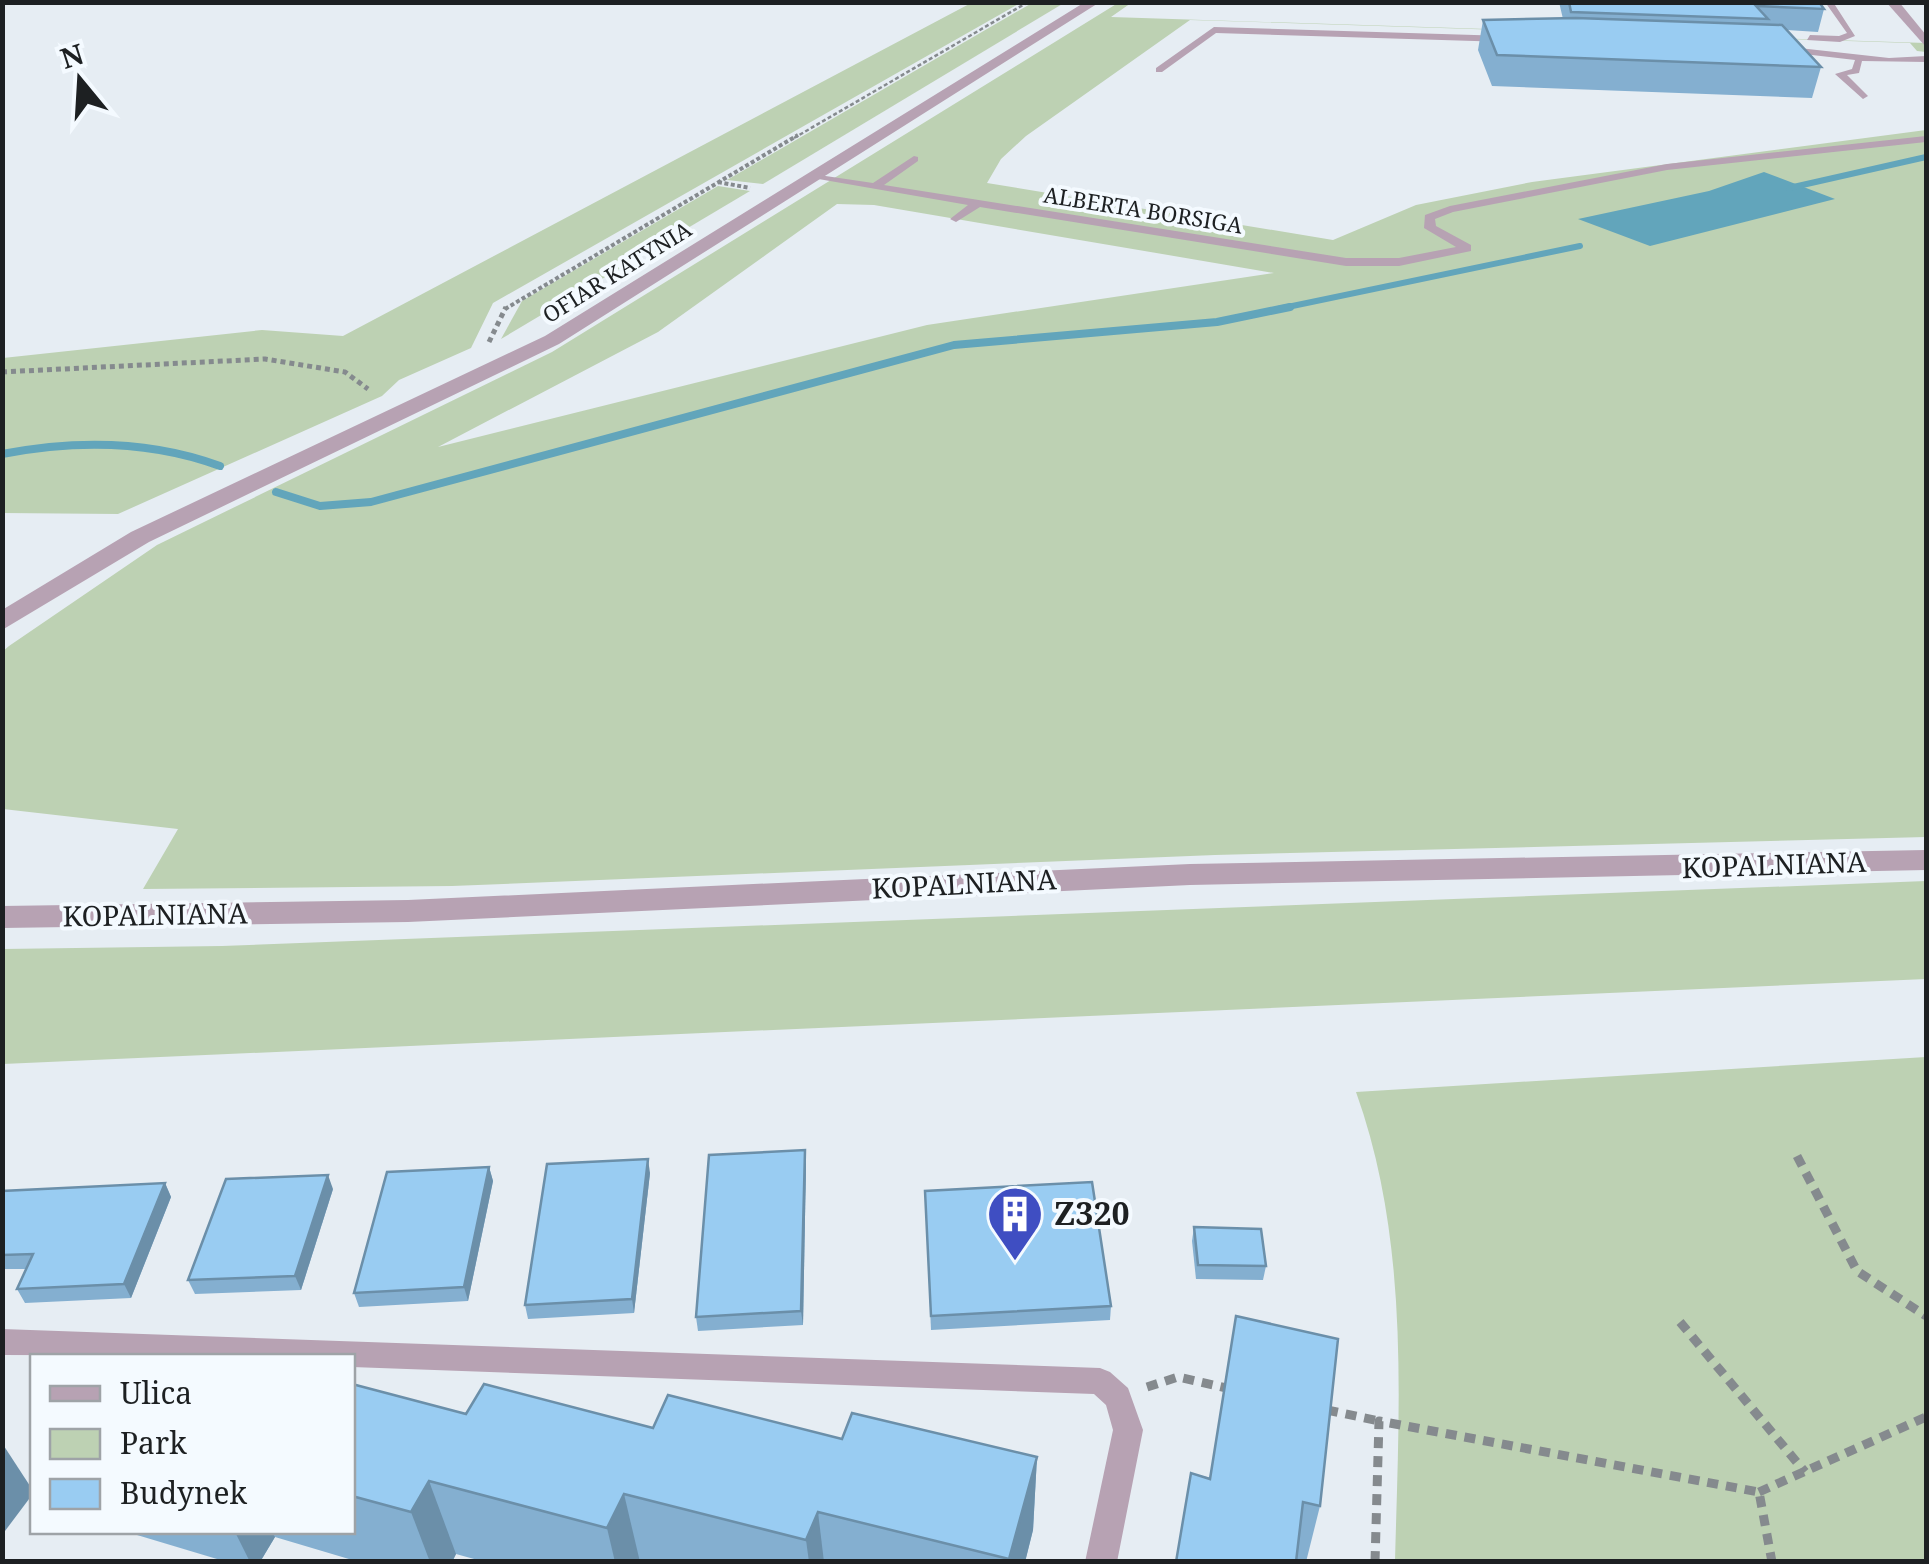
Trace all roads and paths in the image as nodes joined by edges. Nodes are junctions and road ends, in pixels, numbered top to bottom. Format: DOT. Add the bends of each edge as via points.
graph roads {
  1 [pos="1028,2"];
  2 [pos="1094,2"];
  3 [pos="1829,2"];
  4 [pos="1892,2"];
  5 [pos="1786,38"];
  6 [pos="1526,40"];
  7 [pos="1926,43"];
  8 [pos="1764,48"];
  9 [pos="1926,60"];
  10 [pos="1858,62"];
  11 [pos="1159,70"];
  12 [pos="1863,96"];
  13 [pos="1926,139"];
  14 [pos="1794,153"];
  15 [pos="914,160"];
  16 [pos="1817,162"];
  17 [pos="812,177"];
  18 [pos="717,182"];
  19 [pos="875,188"];
  20 [pos="760,189"];
  21 [pos="978,204"];
  22 [pos="956,219"];
  23 [pos="484,352"];
  24 [pos="2,372"];
  25 [pos="368,389"];
  26 [pos="2,622"];
  27 [pos="1926,860"];
  28 [pos="2,917"];
  29 [pos="1798,1156"];
  30 [pos="1926,1316"];
  31 [pos="1680,1322"];
  32 [pos="2,1342"];
  33 [pos="340,1354"];
  34 [pos="355,1355"];
  35 [pos="1251,1393"];
  36 [pos="1118,1397"];
  37 [pos="1306,1405"];
  38 [pos="1926,1418"];
  39 [pos="1379,1422"];
  40 [pos="1805,1472"];
  41 [pos="1760,1492"];
  42 [pos="1101,1562"];
  43 [pos="1374,1562"];
  44 [pos="1772,1562"];
  1 -- 18 [label="path"];
  2 -- 17 [label="street, OFIAR KATYNIA"];
  3 -- 5 [label="lane" via="1852,34"];
  4 -- 7 [label="street"];
  6 -- 11 [label="lane" via="1214,30"];
  8 -- 10 [label="lane" via="1823,50"];
  9 -- 10 [label="lane"];
  10 -- 12 [label="lane" via="1856,71 1840,74"];
  13 -- 14 [label="lane"];
  14 -- 16 [label="lane"];
  14 -- 21 [label="lane, ALBERTA BORSIGA" via="1591,180 1450,209 1429,218 1430,228 1467,248 1399,262 1346,262"];
  15 -- 19 [label="lane"];
  17 -- 19 [label="lane, ALBERTA BORSIGA"];
  17 -- 26 [label="street, OFIAR KATYNIA" via="552,340 140,537"];
  18 -- 20 [label="path"];
  18 -- 23 [label="path" via="511,301"];
  19 -- 21 [label="lane, ALBERTA BORSIGA"];
  21 -- 22 [label="lane"];
  24 -- 25 [label="path" via="265,359 345,372"];
  27 -- 28 [label="street, KOPALNIANA" via="1089,878 583,902"];
  29 -- 30 [label="path" via="1857,1270"];
  31 -- 40 [label="path"];
  32 -- 33 [label="lane"];
  34 -- 36 [label="lane" via="1100,1381"];
  35 -- 36 [label="path" via="1178,1377"];
  36 -- 42 [label="lane" via="1128,1430"];
  37 -- 39 [label="path"];
  38 -- 40 [label="path"];
  39 -- 41 [label="path"];
  39 -- 43 [label="path"];
  40 -- 41 [label="path"];
  41 -- 44 [label="path"];
}
